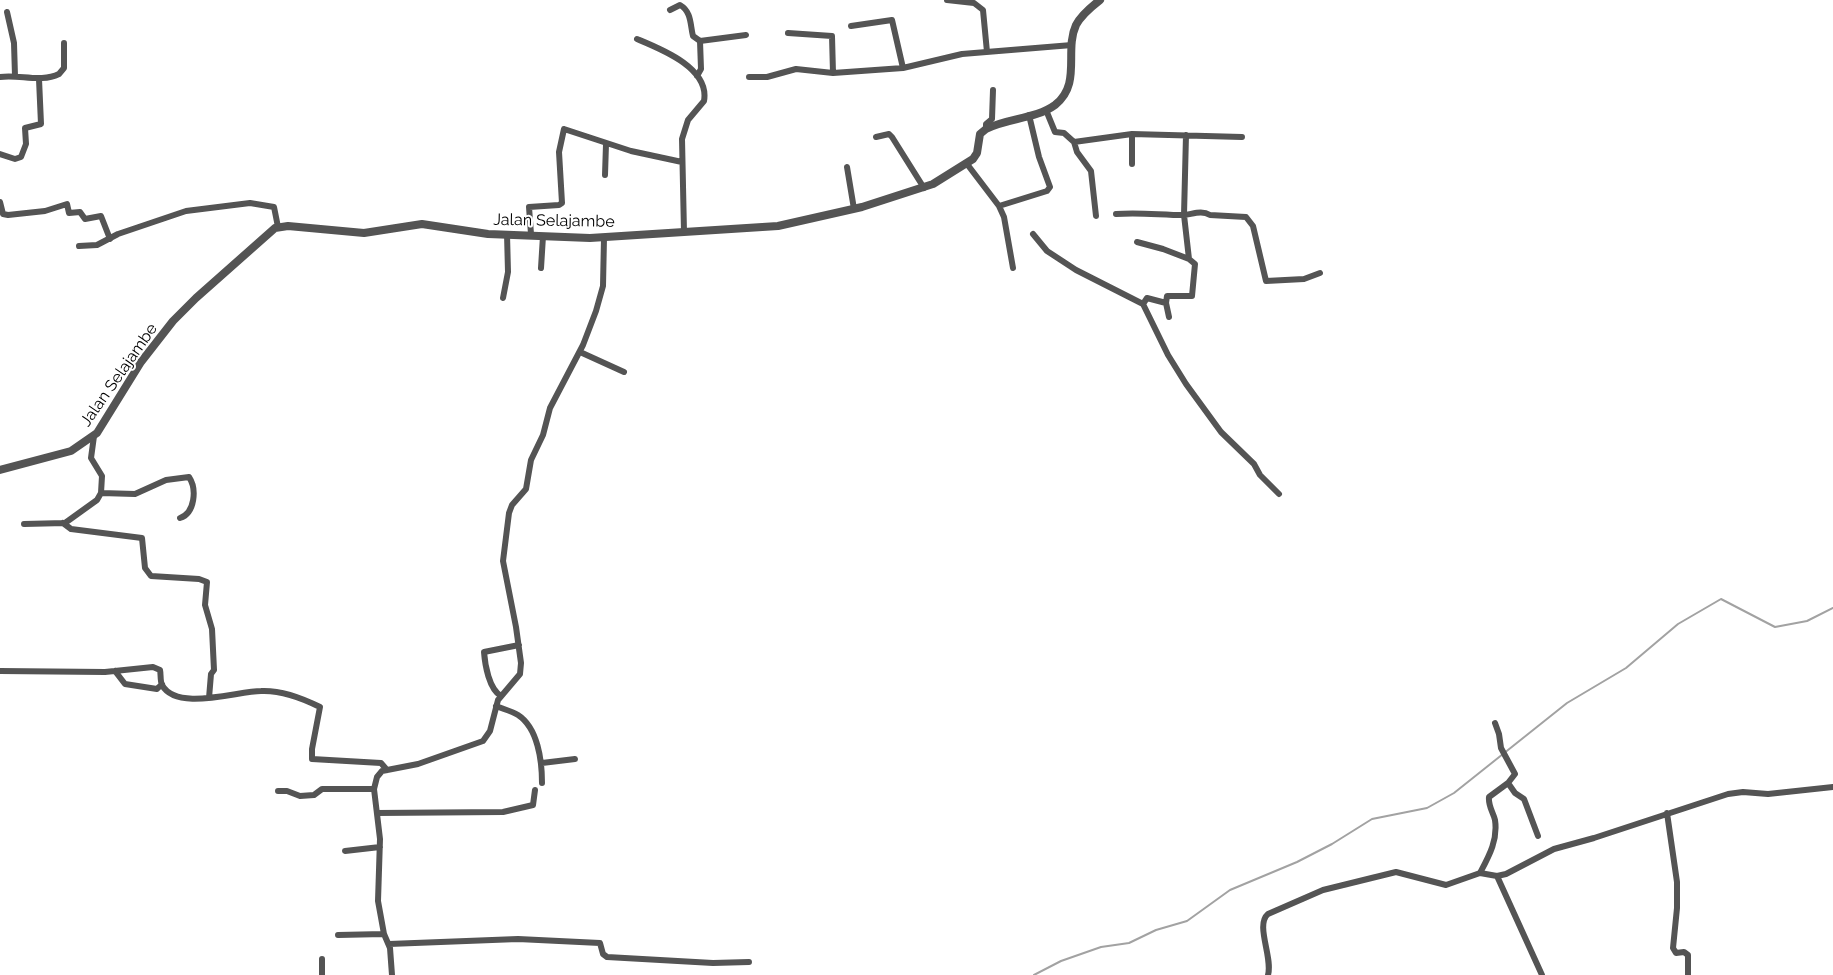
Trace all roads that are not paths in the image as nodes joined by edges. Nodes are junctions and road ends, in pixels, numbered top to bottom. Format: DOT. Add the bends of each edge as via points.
graph roads {
  1 [pos="946,0"];
  2 [pos="1100,0"];
  3 [pos="670,10"];
  4 [pos="7,12"];
  5 [pos="851,26"];
  6 [pos="788,34"];
  7 [pos="746,35"];
  8 [pos="637,39"];
  9 [pos="700,41"];
  10 [pos="64,43"];
  11 [pos="1072,45"];
  12 [pos="987,52"];
  13 [pos="903,68"];
  14 [pos="833,73"];
  15 [pos="15,76"];
  16 [pos="697,76"];
  17 [pos="0,77"];
  18 [pos="749,77"];
  19 [pos="39,79"];
  20 [pos="993,90"];
  21 [pos="1046,110"];
  22 [pos="1029,115"];
  23 [pos="986,129"];
  24 [pos="1132,134"];
  25 [pos="1186,135"];
  26 [pos="876,137"];
  27 [pos="1242,137"];
  28 [pos="1074,142"];
  29 [pos="606,144"];
  30 [pos="0,154"];
  31 [pos="682,162"];
  32 [pos="967,164"];
  33 [pos="1132,164"];
  34 [pos="847,167"];
  35 [pos="605,175"];
  36 [pos="924,188"];
  37 [pos="0,202"];
  38 [pos="999,206"];
  39 [pos="854,208"];
  40 [pos="1116,214"];
  41 [pos="1184,215"];
  42 [pos="1096,216"];
  43 [pos="278,228"];
  44 [pos="684,232"];
  45 [pos="507,234"];
  46 [pos="530,234"];
  47 [pos="1033,234"];
  48 [pos="543,236"];
  49 [pos="110,238"];
  50 [pos="604,238"];
  51 [pos="1137,242"];
  52 [pos="79,246"];
  53 [pos="1188,259"];
  54 [pos="540,268"];
  55 [pos="1013,268"];
  56 [pos="1320,273"];
  57 [pos="503,298"];
  58 [pos="1166,303"];
  59 [pos="1143,304"];
  60 [pos="1169,317"];
  61 [pos="580,352"];
  62 [pos="624,372"];
  63 [pos="94,436"];
  64 [pos="0,470"];
  65 [pos="101,493"];
  66 [pos="1279,494"];
  67 [pos="180,518"];
  68 [pos="63,523"];
  69 [pos="24,524"];
  70 [pos="519,645"];
  71 [pos="0,671"];
  72 [pos="115,671"];
  73 [pos="162,684"];
  74 [pos="501,696"];
  75 [pos="209,698"];
  76 [pos="496,706"];
  77 [pos="1494,723"];
  78 [pos="576,759"];
  79 [pos="542,762"];
  80 [pos="387,770"];
  81 [pos="542,782"];
  82 [pos="1508,783"];
  83 [pos="1833,788"];
  84 [pos="374,789"];
  85 [pos="535,790"];
  86 [pos="278,791"];
  87 [pos="377,813"];
  88 [pos="1667,813"];
  89 [pos="1538,836"];
  90 [pos="380,847"];
  91 [pos="345,851"];
  92 [pos="1480,873"];
  93 [pos="1497,876"];
  94 [pos="384,934"];
  95 [pos="338,935"];
  96 [pos="389,944"];
  97 [pos="322,959"];
  98 [pos="749,962"];
  99 [pos="322,975"];
  100 [pos="392,975"];
  101 [pos="1268,975"];
  102 [pos="1542,975"];
  103 [pos="1688,975"];
  1 -- 12 [label="street" via="974,3 983,10"];
  2 -- 11 [label="street" via="1078,23"];
  3 -- 9 [label="street" via="680,5 684,8 690,18 693,36"];
  4 -- 15 [label="street" via="14,43"];
  5 -- 13 [label="street" via="892,20"];
  6 -- 14 [label="street" via="832,36"];
  7 -- 9 [label="street"];
  8 -- 16 [label="street" via="672,55"];
  9 -- 16 [label="street" via="701,69"];
  10 -- 19 [label="street" via="62,71 54,77"];
  11 -- 12 [label="street"];
  11 -- 21 [label="street" via="1072,70 1066,91 1057,103"];
  12 -- 13 [label="street" via="962,54"];
  13 -- 14 [label="street"];
  14 -- 18 [label="street" via="796,69 767,77"];
  15 -- 17 [label="street"];
  15 -- 19 [label="street"];
  16 -- 31 [label="street" via="705,98 684,129"];
  19 -- 30 [label="street" via="41,124 25,128 26,144 21,157 15,159"];
  20 -- 23 [label="street" via="993,118 986,124"];
  21 -- 22 [label="street"];
  21 -- 28 [label="street" via="1055,132 1064,133"];
  22 -- 23 [label="street"];
  22 -- 38 [label="street" via="1050,187 1044,192"];
  23 -- 32 [label="street" via="980,135 977,153"];
  24 -- 25 [label="street"];
  24 -- 28 [label="street"];
  24 -- 33 [label="street"];
  25 -- 27 [label="street"];
  25 -- 41 [label="street"];
  26 -- 36 [label="street" via="889,134 892,137"];
  28 -- 42 [label="street" via="1091,171"];
  29 -- 31 [label="street"];
  29 -- 35 [label="street"];
  29 -- 46 [label="street" via="563,130 559,152 562,203 559,206 529,207"];
  31 -- 44 [label="street"];
  32 -- 36 [label="street, Jalan Selajambe"];
  32 -- 38 [label="street"];
  34 -- 39 [label="street"];
  36 -- 39 [label="street, Jalan Selajambe"];
  37 -- 49 [label="street" via="2,214 8,215 45,211 67,204 69,213 80,212 85,219 101,216"];
  38 -- 55 [label="street"];
  39 -- 44 [label="street, Jalan Selajambe" via="778,226"];
  40 -- 41 [label="street"];
  41 -- 53 [label="street"];
  41 -- 56 [label="street" via="1205,212 1249,219 1268,282 1304,279"];
  43 -- 45 [label="street, Jalan Selajambe" via="293,226 364,233 422,224"];
  43 -- 49 [label="street" via="276,210 272,206 250,203 175,213"];
  43 -- 63 [label="street, Jalan Selajambe" via="260,240 180,313 144,356 106,422"];
  44 -- 50 [label="street, Jalan Selajambe"];
  45 -- 46 [label="street, Jalan Selajambe"];
  45 -- 57 [label="street" via="508,272"];
  46 -- 48 [label="street, Jalan Selajambe"];
  47 -- 59 [label="street" via="1047,251 1076,270"];
  48 -- 50 [label="street, Jalan Selajambe"];
  48 -- 54 [label="street"];
  49 -- 52 [label="street" via="97,244"];
  50 -- 61 [label="street" via="603,286"];
  51 -- 53 [label="street"];
  53 -- 58 [label="street" via="1196,264 1193,295 1168,295"];
  58 -- 59 [label="street" via="1148,298"];
  58 -- 60 [label="street"];
  59 -- 66 [label="street" via="1168,356 1186,384 1222,432"];
  61 -- 62 [label="street"];
  61 -- 70 [label="street" via="550,408 543,435 531,460 526,488 509,513 503,561"];
  63 -- 64 [label="street, Jalan Selajambe" via="71,451"];
  63 -- 65 [label="street" via="91,458 101,472"];
  65 -- 67 [label="street" via="135,494 166,480 189,477 193,505"];
  65 -- 68 [label="street" via="92,505"];
  68 -- 69 [label="street"];
  68 -- 75 [label="street" via="70,529 142,538 145,568 151,576 207,582 205,605 212,630 214,670"];
  70 -- 74 [label="street" via="520,674"];
  70 -- 74 [label="street" via="484,652 492,684"];
  71 -- 72 [label="street"];
  72 -- 73 [label="street" via="125,684 157,689"];
  72 -- 73 [label="street" via="157,668"];
  73 -- 75 [label="street" via="183,698"];
  74 -- 76 [label="street"];
  75 -- 80 [label="street" via="261,691 283,693 317,705 321,709 312,759 381,763"];
  76 -- 79 [label="street" via="524,721 535,739"];
  76 -- 80 [label="street" via="490,731 482,741 418,764"];
  77 -- 82 [label="street" via="1500,734 1501,748 1515,771"];
  78 -- 79 [label="street"];
  79 -- 81 [label="street"];
  80 -- 84 [label="street" via="378,775"];
  82 -- 89 [label="street" via="1524,799"];
  82 -- 92 [label="street" via="1489,797 1496,835"];
  83 -- 88 [label="street" via="1768,794 1737,793"];
  84 -- 86 [label="street" via="322,789 314,795 300,796"];
  84 -- 87 [label="street"];
  85 -- 87 [label="street" via="533,805 503,812"];
  87 -- 90 [label="street"];
  88 -- 93 [label="street" via="1554,849 1512,872"];
  88 -- 103 [label="street" via="1677,882 1673,948 1676,953 1688,954"];
  90 -- 91 [label="street"];
  90 -- 94 [label="street" via="378,902"];
  92 -- 93 [label="street"];
  92 -- 101 [label="street" via="1446,885 1396,872 1323,890 1268,914 1262,924 1270,957"];
  93 -- 102 [label="street"];
  94 -- 95 [label="street"];
  94 -- 96 [label="street"];
  96 -- 98 [label="street" via="529,939 600,943 607,957"];
  96 -- 100 [label="street"];
  97 -- 99 [label="street"];
}
